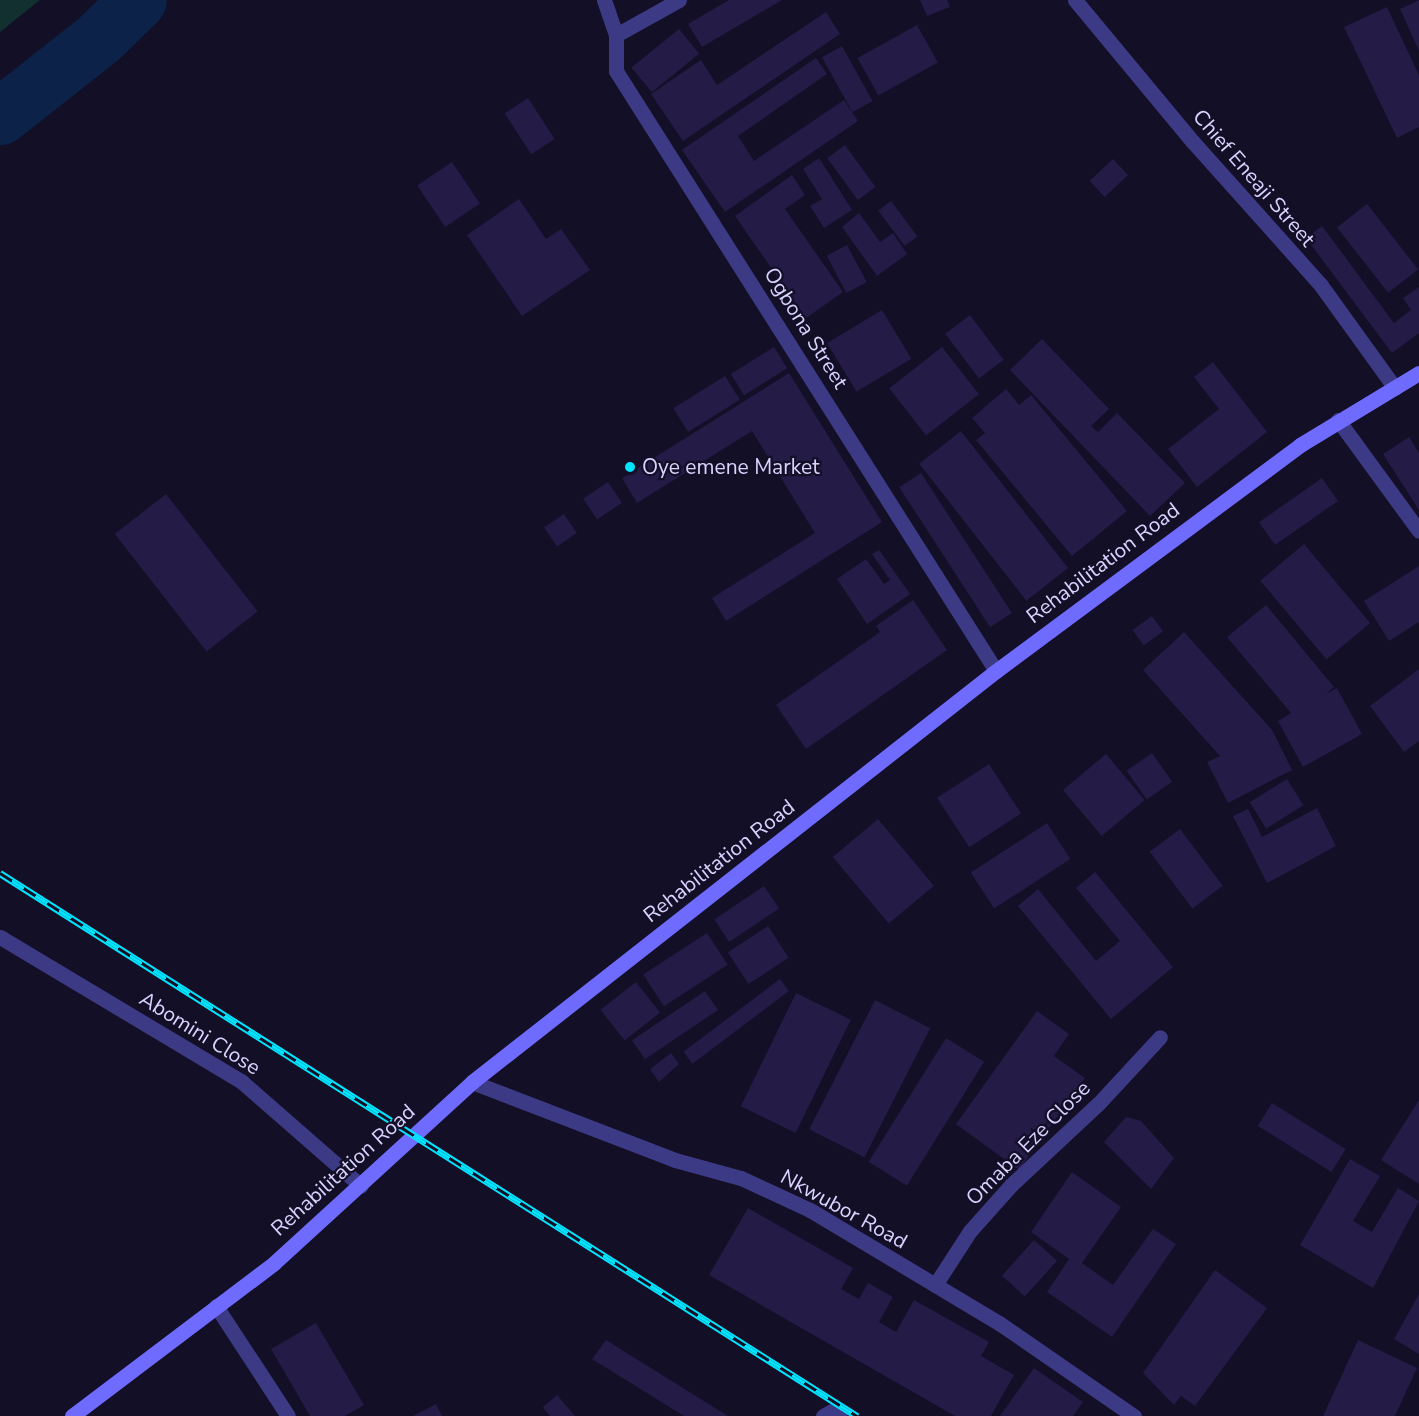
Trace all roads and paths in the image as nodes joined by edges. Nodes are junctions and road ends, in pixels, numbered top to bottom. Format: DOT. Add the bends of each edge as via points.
graph roads {
  1 [pos="604,0"];
  2 [pos="679,0"];
  3 [pos="1075,0"];
  4 [pos="616,34"];
  5 [pos="1419,373"];
  6 [pos="1395,388"];
  7 [pos="1338,420"];
  8 [pos="1419,531"];
  9 [pos="996,671"];
  10 [pos="0,937"];
  11 [pos="1160,1037"];
  12 [pos="472,1082"];
  13 [pos="361,1186"];
  14 [pos="935,1285"];
  15 [pos="216,1306"];
  16 [pos="72,1416"];
  17 [pos="288,1416"];
  18 [pos="1134,1416"];
  1 -- 4 [label="street, Ogbona Street"];
  2 -- 4 [label="street"];
  3 -- 6 [label="street, Chief Eneaji Street" via="1193,142 1320,284"];
  4 -- 9 [label="street, Ogbona Street" via="616,71"];
  5 -- 6 [label="main road, Rehabilitation Road"];
  6 -- 7 [label="main road, Rehabilitation Road"];
  7 -- 8 [label="street"];
  7 -- 9 [label="main road, Rehabilitation Road" via="1163,542"];
  9 -- 12 [label="main road, Rehabilitation Road"];
  10 -- 13 [label="street, Abomini Close" via="241,1081"];
  11 -- 14 [label="street, Omaba Eze Close" via="1011,1185 970,1231"];
  12 -- 13 [label="main road, Rehabilitation Road"];
  12 -- 14 [label="street, Nkwubor Road" via="675,1160 741,1178 810,1210"];
  13 -- 15 [label="main road, Rehabilitation Road"];
  14 -- 18 [label="street, Nkwubor Road"];
  15 -- 16 [label="main road, Rehabilitation Road"];
  15 -- 17 [label="street"];
}
